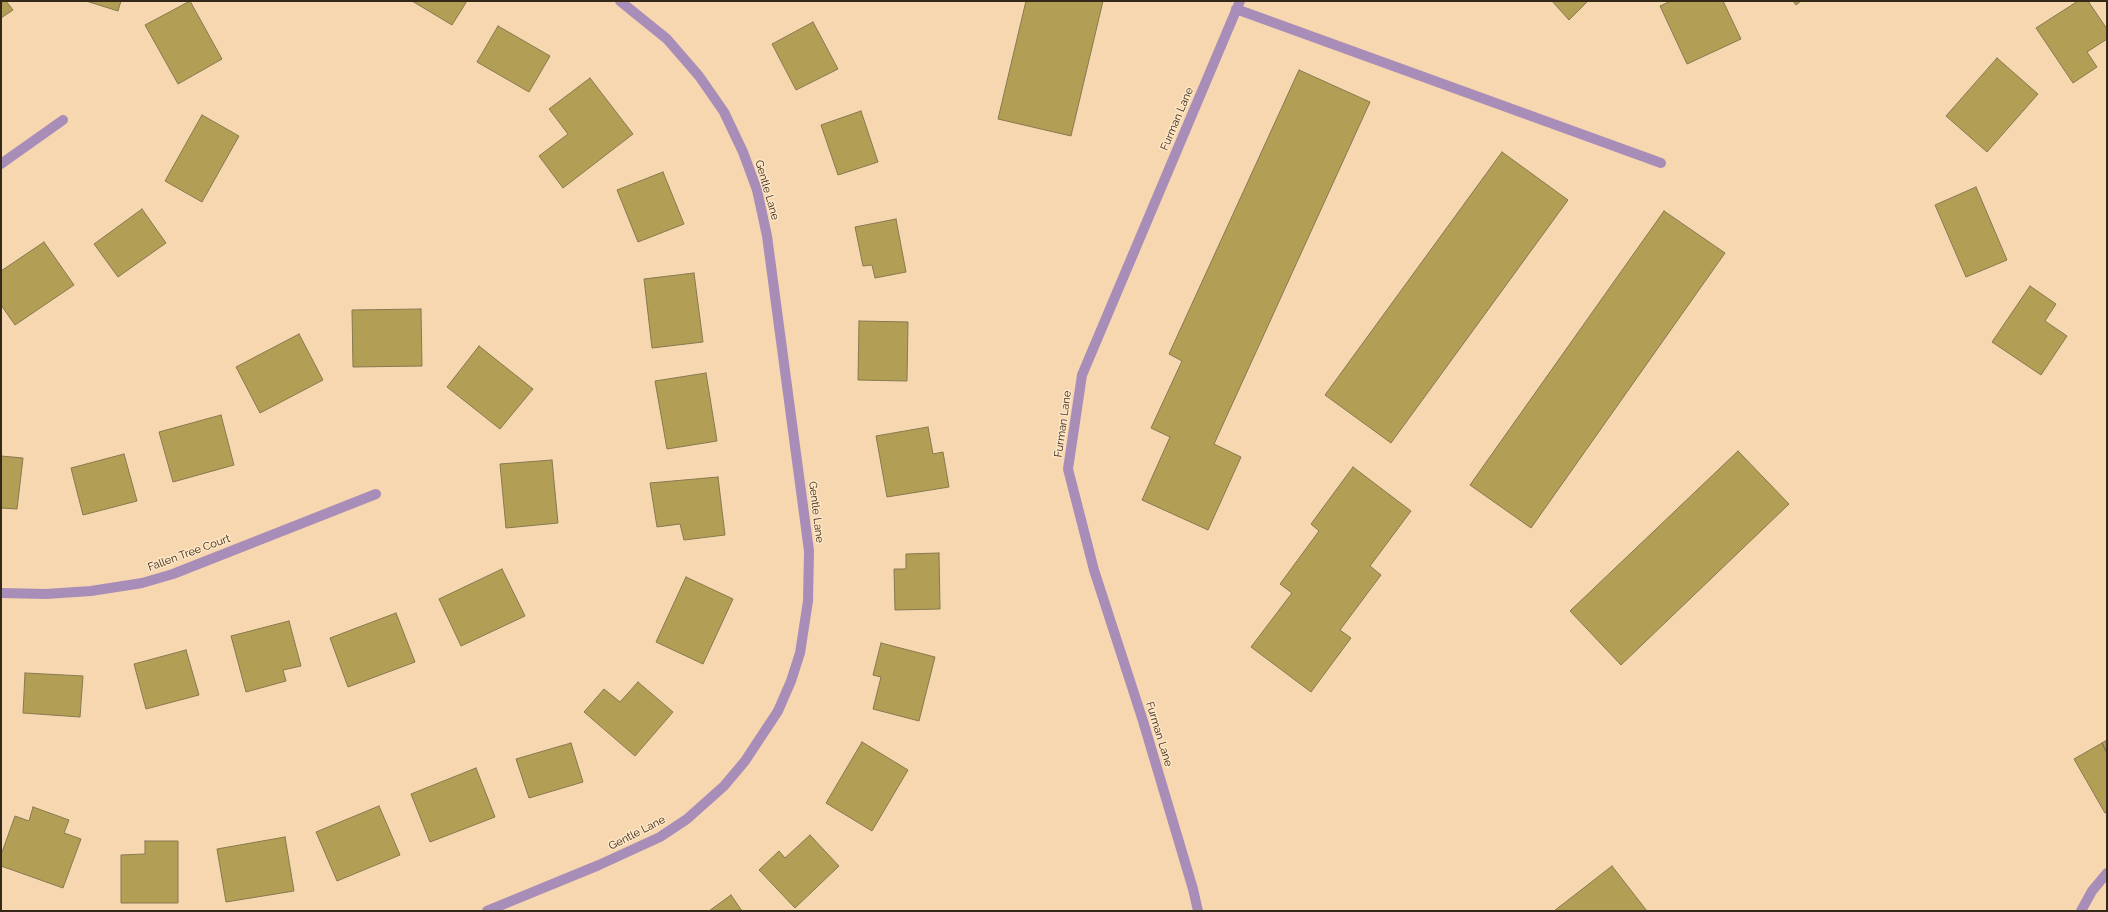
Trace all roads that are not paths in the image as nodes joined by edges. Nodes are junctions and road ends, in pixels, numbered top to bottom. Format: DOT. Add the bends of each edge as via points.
graph roads {
  1 [pos="620,1"];
  2 [pos="1238,5"];
  3 [pos="62,120"];
  4 [pos="1661,163"];
  5 [pos="1,164"];
  6 [pos="376,494"];
  7 [pos="1,592"];
  8 [pos="2107,873"];
  9 [pos="487,911"];
  10 [pos="1198,911"];
  11 [pos="2081,911"];
  1 -- 9 [label="street, Gentle Lane" via="667,39 699,76 724,112 757,190 767,236 809,551 808,602 800,652 778,711 745,761 724,786 687,819 660,837"];
  2 -- 4 [label="street"];
  2 -- 10 [label="street, Furman Lane" via="1082,375 1068,469 1094,570 1143,721"];
  3 -- 5 [label="street"];
  6 -- 7 [label="street, Fallen Tree Court" via="173,574 142,583 53,594"];
  8 -- 11 [label="street" via="2092,891"];
}
